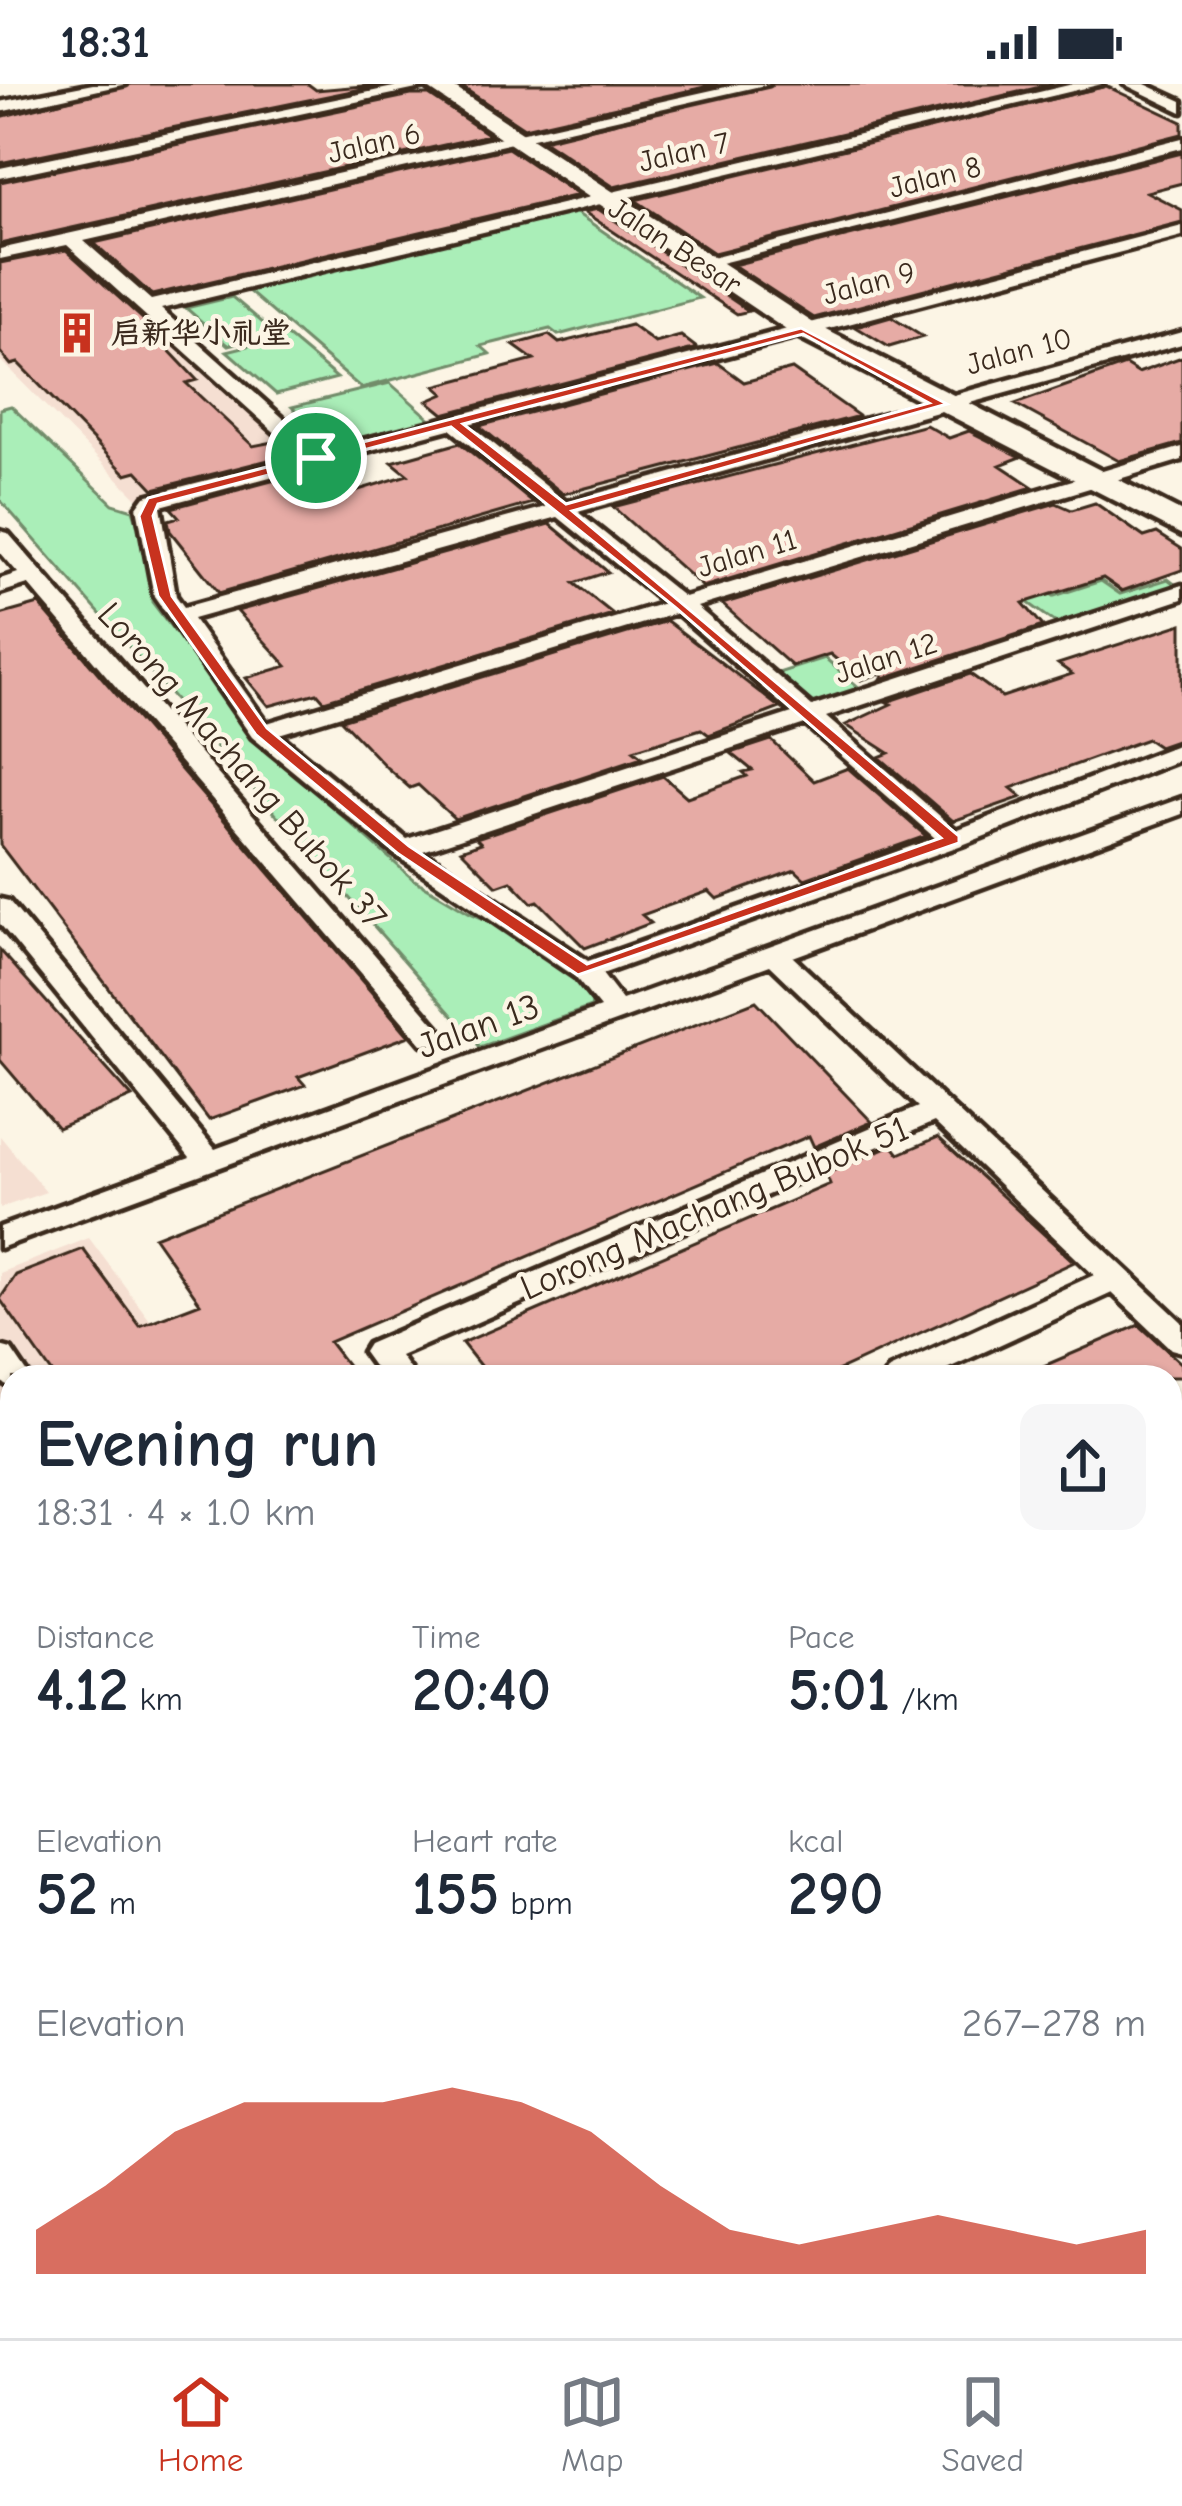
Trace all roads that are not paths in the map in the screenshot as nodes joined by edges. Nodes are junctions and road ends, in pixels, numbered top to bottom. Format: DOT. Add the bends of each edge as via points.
graph roads {
  1 [pos="118,84"];
  2 [pos="433,84"];
  3 [pos="761,84"];
  4 [pos="1094,84"];
  5 [pos="1132,84"];
  6 [pos="0,107"];
  7 [pos="1182,107"];
  8 [pos="516,139"];
  9 [pos="1182,143"];
  10 [pos="0,173"];
  11 [pos="604,199"];
  12 [pos="1182,232"];
  13 [pos="70,238"];
  14 [pos="0,254"];
  15 [pos="701,263"];
  16 [pos="147,307"];
  17 [pos="805,330"];
  18 [pos="1182,338"];
  19 [pos="940,404"];
  20 [pos="453,422"];
  21 [pos="1182,453"];
  22 [pos="316,458"];
  23 [pos="1093,480"];
  24 [pos="564,509"];
  25 [pos="1182,526"];
  26 [pos="0,538"];
  27 [pos="32,575"];
  28 [pos="0,586"];
  29 [pos="1182,592"];
  30 [pos="681,605"];
  31 [pos="178,616"];
  32 [pos="808,716"];
  33 [pos="261,732"];
  34 [pos="1182,750"];
  35 [pos="1182,805"];
  36 [pos="953,840"];
  37 [pos="403,849"];
  38 [pos="0,907"];
  39 [pos="776,956"];
  40 [pos="585,971"];
  41 [pos="618,1013"];
  42 [pos="432,1038"];
  43 [pos="939,1109"];
  44 [pos="209,1161"];
  45 [pos="0,1238"];
  46 [pos="1115,1278"];
  47 [pos="1182,1341"];
  48 [pos="389,1365"];
  49 [pos="926,1365"];
  1 -- 6 [label="street"];
  2 -- 8 [label="main road, Jalan Besar"];
  2 -- 10 [label="street"];
  3 -- 8 [label="street, Jalan 6"];
  4 -- 11 [label="street, Jalan 7"];
  5 -- 7 [label="street"];
  8 -- 11 [label="main road, Jalan Besar"];
  8 -- 13 [label="street, Jalan 6"];
  9 -- 15 [label="street, Jalan 8"];
  11 -- 15 [label="main road, Jalan Besar"];
  11 -- 16 [label="street, Jalan 7"];
  12 -- 17 [label="street, Jalan 9"];
  13 -- 14 [label="street, Jalan 6"];
  13 -- 16 [label="street"];
  15 -- 17 [label="main road, Jalan Besar"];
  16 -- 22 [label="street"];
  17 -- 19 [label="main road, Jalan Besar"];
  17 -- 20 [label="street, Jalan 9"];
  18 -- 19 [label="street, Jalan 10"];
  19 -- 23 [label="main road, Jalan Besar"];
  19 -- 24 [label="street, Jalan 10"];
  20 -- 22 [label="street, Jalan 9"];
  20 -- 24 [label="street"];
  21 -- 23 [label="street, Jalan 11"];
  22 -- 31 [label="street, Jalan 9" via="152,501 146,516 165,596"];
  23 -- 25 [label="main road, Jalan Besar"];
  23 -- 30 [label="street, Jalan 11"];
  24 -- 30 [label="street"];
  24 -- 31 [label="street, Jalan 10"];
  26 -- 27 [label="street, Lorong Machang Bubok 37"];
  27 -- 28 [label="street"];
  27 -- 42 [label="street, Lorong Machang Bubok 37"];
  29 -- 32 [label="street, Jalan 12"];
  30 -- 32 [label="street"];
  30 -- 33 [label="street, Jalan 11"];
  31 -- 33 [label="street"];
  32 -- 36 [label="street"];
  32 -- 37 [label="street, Jalan 12"];
  33 -- 37 [label="street"];
  34 -- 36 [label="street"];
  35 -- 39 [label="street, Jalan 13"];
  36 -- 40 [label="street"];
  37 -- 40 [label="street"];
  38 -- 44 [label="street"];
  39 -- 41 [label="street, Jalan 13"];
  39 -- 43 [label="street, Lorong Machang Bubok 51"];
  40 -- 41 [label="street"];
  41 -- 44 [label="street, Jalan 13"];
  43 -- 46 [label="street"];
  43 -- 48 [label="street, Lorong Machang Bubok 51" via="379,1352"];
  44 -- 45 [label="street, Jalan 13"];
  46 -- 47 [label="street"];
  46 -- 49 [label="street"];
}
